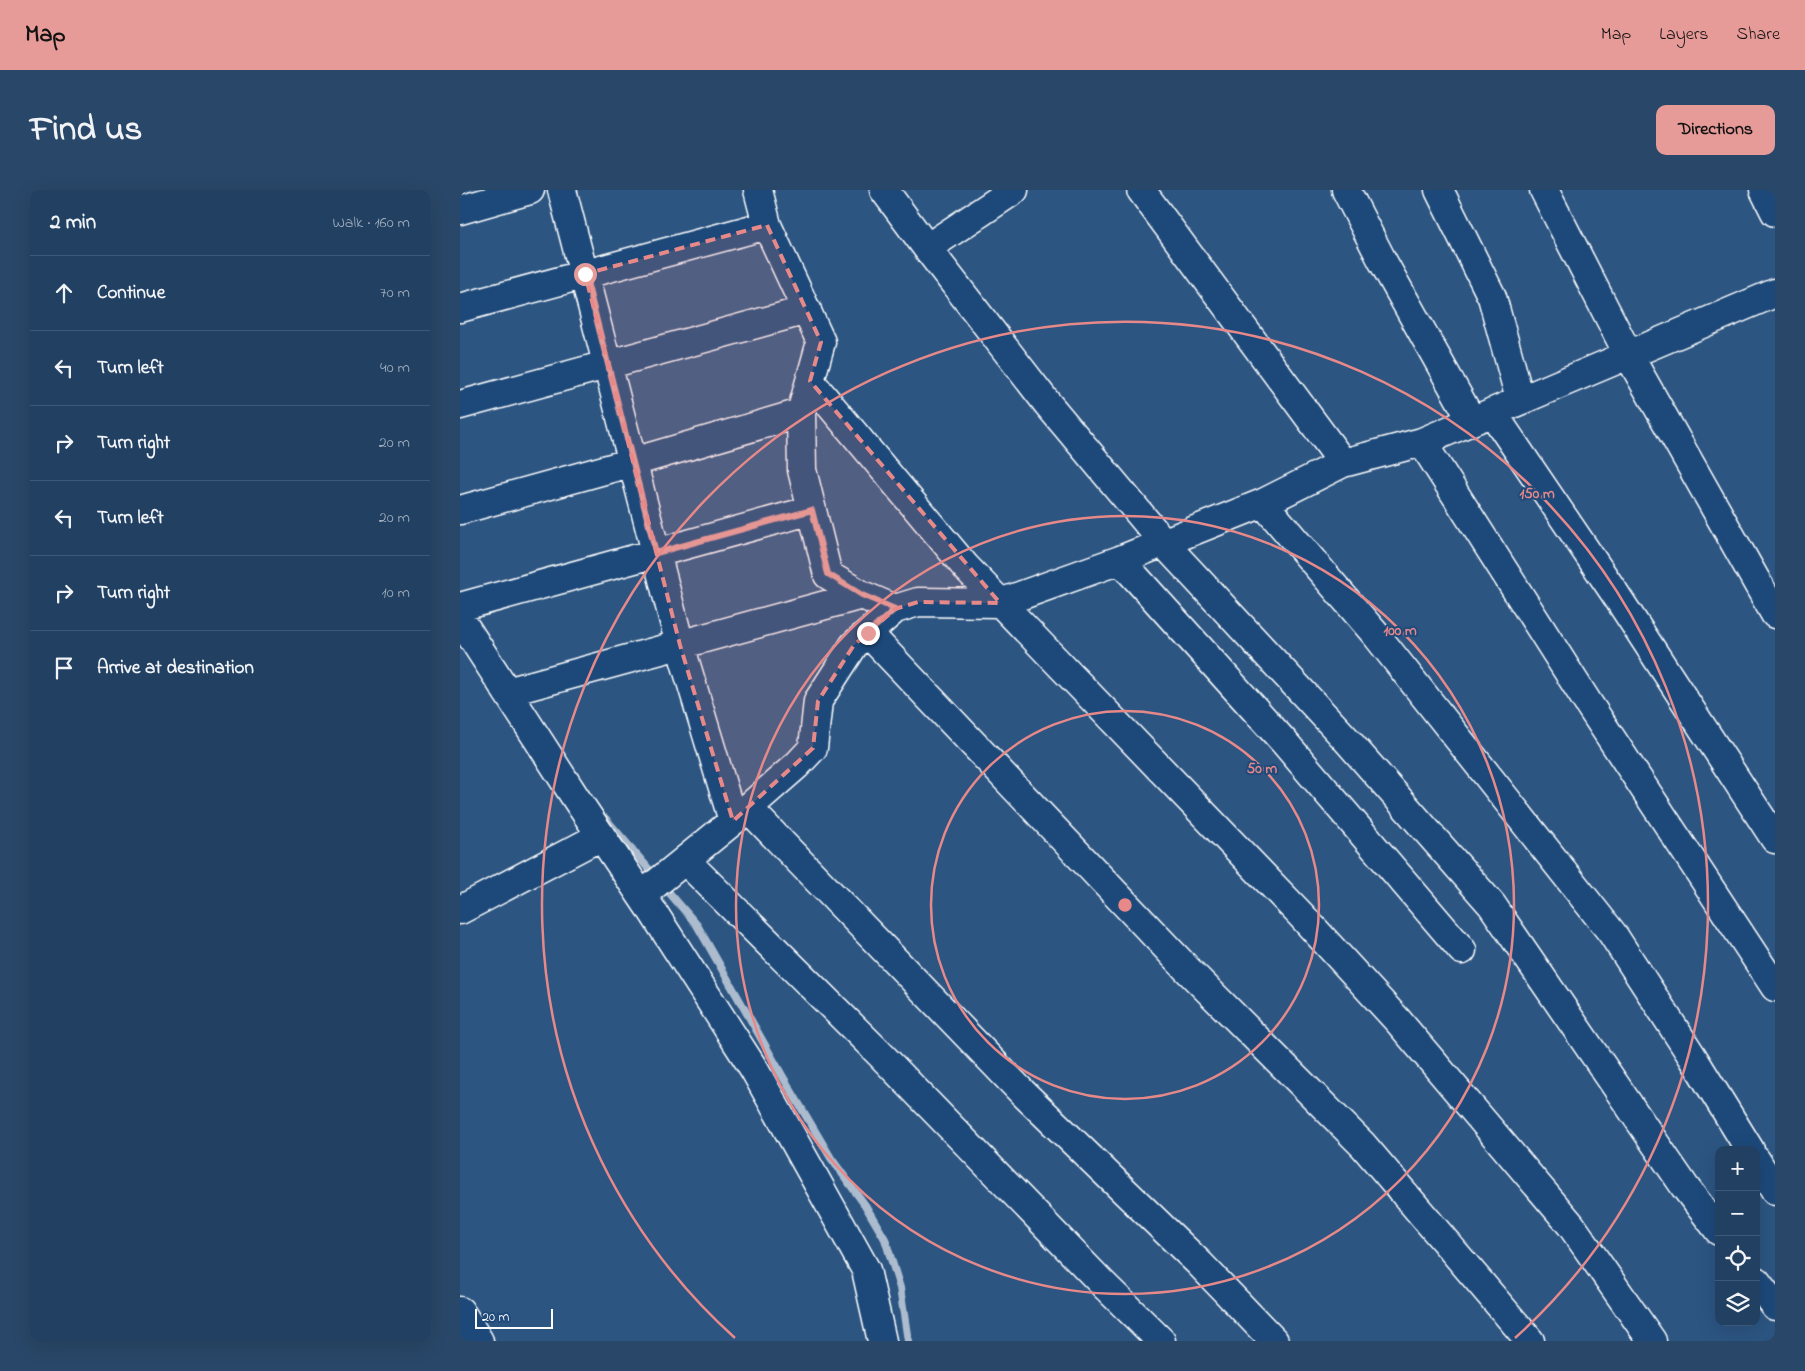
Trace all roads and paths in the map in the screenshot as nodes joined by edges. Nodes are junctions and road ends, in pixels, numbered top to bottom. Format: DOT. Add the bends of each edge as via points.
graph roads {
  1 [pos="530,190"];
  2 [pos="562,190"];
  3 [pos="758,190"];
  4 [pos="884,190"];
  5 [pos="1014,190"];
  6 [pos="1141,190"];
  7 [pos="1346,190"];
  8 [pos="1439,190"];
  9 [pos="1544,190"];
  10 [pos="1764,190"];
  11 [pos="460,210"];
  12 [pos="1775,212"];
  13 [pos="767,225"];
  14 [pos="927,248"];
  15 [pos="585,274"];
  16 [pos="1775,293"];
  17 [pos="460,308"];
  18 [pos="807,310"];
  19 [pos="1628,354"];
  20 [pos="608,365"];
  21 [pos="810,381"];
  22 [pos="1520,399"];
  23 [pos="460,405"];
  24 [pos="801,413"];
  25 [pos="1482,416"];
  26 [pos="1422,442"];
  27 [pos="633,462"];
  28 [pos="1343,463"];
  29 [pos="1263,503"];
  30 [pos="460,510"];
  31 [pos="812,510"];
  32 [pos="1164,542"];
  33 [pos="656,553"];
  34 [pos="1120,560"];
  35 [pos="862,595"];
  36 [pos="1000,603"];
  37 [pos="460,607"];
  38 [pos="895,609"];
  39 [pos="1775,614"];
  40 [pos="868,633"];
  41 [pos="464,634"];
  42 [pos="680,645"];
  43 [pos="507,692"];
  44 [pos="740,815"];
  45 [pos="601,836"];
  46 [pos="1775,840"];
  47 [pos="685,860"];
  48 [pos="650,907"];
  49 [pos="460,910"];
  50 [pos="1462,950"];
  51 [pos="1775,987"];
  52 [pos="1748,1146"];
  53 [pos="1760,1167"];
  54 [pos="1775,1191"];
  55 [pos="1715,1226"];
  56 [pos="1760,1286"];
  57 [pos="1775,1306"];
  58 [pos="460,1311"];
  59 [pos="478,1341"];
  60 [pos="882,1341"];
  61 [pos="1161,1341"];
  62 [pos="1274,1341"];
  63 [pos="1530,1341"];
  64 [pos="1652,1341"];
  1 -- 11 [label="street"];
  2 -- 15 [label="street"];
  3 -- 13 [label="street"];
  4 -- 14 [label="street"];
  5 -- 14 [label="street"];
  6 -- 28 [label="street"];
  7 -- 25 [label="street" via="1382,260"];
  8 -- 22 [label="street" via="1492,298"];
  9 -- 19 [label="street"];
  10 -- 12 [label="street"];
  13 -- 15 [label="street"];
  13 -- 18 [label="street"];
  14 -- 32 [label="street" via="1048,403"];
  15 -- 17 [label="street"];
  15 -- 20 [label="street"];
  16 -- 19 [label="street"];
  18 -- 20 [label="street"];
  18 -- 21 [label="street" via="821,342"];
  19 -- 22 [label="street"];
  19 -- 39 [label="street"];
  20 -- 23 [label="street"];
  20 -- 27 [label="street"];
  21 -- 24 [label="street"];
  21 -- 36 [label="street" via="965,566"];
  22 -- 25 [label="street"];
  24 -- 27 [label="street"];
  24 -- 31 [label="street" via="802,470"];
  25 -- 26 [label="street"];
  25 -- 46 [label="street" via="1614,592"];
  26 -- 28 [label="street"];
  26 -- 51 [label="street"];
  27 -- 30 [label="street"];
  27 -- 33 [label="street"];
  28 -- 29 [label="street"];
  29 -- 32 [label="street"];
  29 -- 52 [label="street" via="1377,636 1612,933"];
  31 -- 33 [label="street"];
  31 -- 35 [label="street" via="828,574"];
  32 -- 34 [label="street"];
  32 -- 55 [label="street" via="1346,739 1492,905"];
  33 -- 37 [label="street"];
  33 -- 42 [label="street"];
  34 -- 36 [label="street"];
  34 -- 50 [label="street" via="1285,742"];
  35 -- 38 [label="street"];
  35 -- 42 [label="street"];
  36 -- 38 [label="street" via="918,602"];
  36 -- 64 [label="street" via="1399,1022 1571,1225"];
  38 -- 40 [label="street"];
  40 -- 44 [label="street" via="854,645 818,701 813,748"];
  40 -- 63 [label="street" via="1187,968 1363,1145"];
  41 -- 43 [label="street"];
  42 -- 43 [label="street"];
  42 -- 44 [label="street"];
  43 -- 45 [label="street"];
  44 -- 47 [label="street"];
  44 -- 62 [label="street" via="1200,1264"];
  45 -- 48 [label="street"];
  45 -- 49 [label="street"];
  47 -- 48 [label="street" via="642,895"];
  47 -- 61 [label="street"];
  48 -- 60 [label="street" via="754,1069 866,1270"];
  53 -- 54 [label="street"];
  56 -- 57 [label="street"];
  58 -- 59 [label="street"];
}
